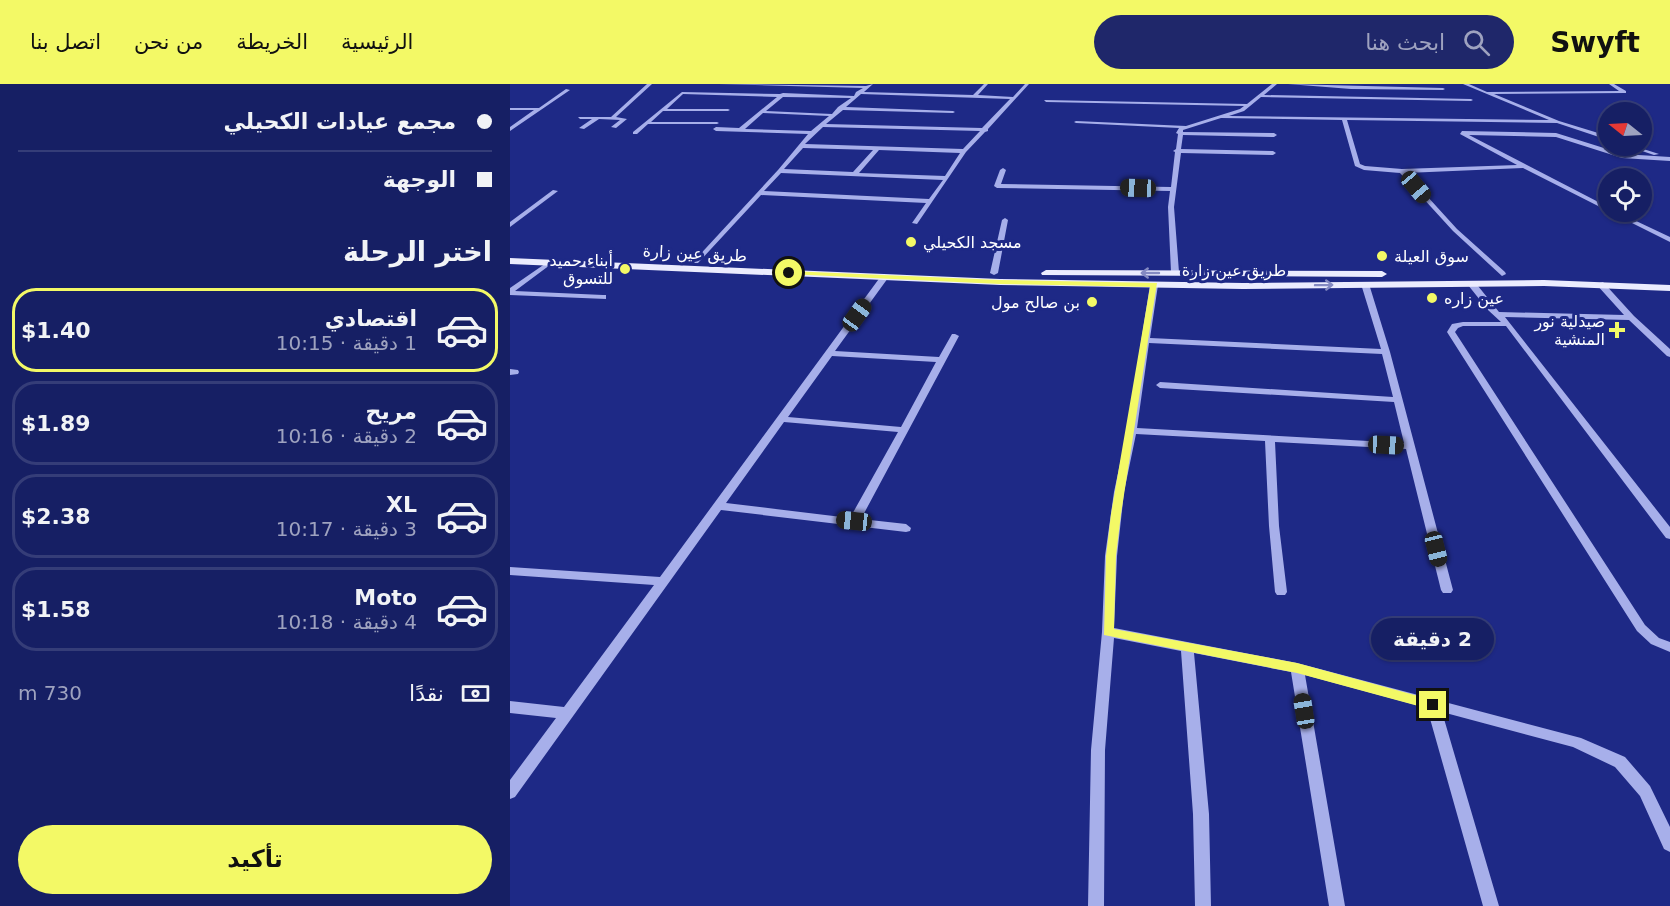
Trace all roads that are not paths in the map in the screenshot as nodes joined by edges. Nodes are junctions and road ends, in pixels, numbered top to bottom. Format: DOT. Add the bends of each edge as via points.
graph roads {
  1 [pos="650,84"];
  2 [pos="720,84"];
  3 [pos="726,84"];
  4 [pos="986,84"];
  5 [pos="1027,84"];
  6 [pos="1275,84"];
  7 [pos="1290,84"];
  8 [pos="1465,84"];
  9 [pos="1611,84"];
  10 [pos="868,86"];
  11 [pos="1443,89"];
  12 [pos="568,90"];
  13 [pos="1485,93"];
  14 [pos="783,94"];
  15 [pos="856,95"];
  16 [pos="1262,96"];
  17 [pos="974,97"];
  18 [pos="1014,98"];
  19 [pos="1471,100"];
  20 [pos="1046,102"];
  21 [pos="959,104"];
  22 [pos="1250,105"];
  23 [pos="542,108"];
  24 [pos="840,108"];
  25 [pos="510,109"];
  26 [pos="662,110"];
  27 [pos="728,110"];
  28 [pos="762,112"];
  29 [pos="953,112"];
  30 [pos="832,115"];
  31 [pos="1222,117"];
  32 [pos="580,118"];
  33 [pos="598,118"];
  34 [pos="612,118"];
  35 [pos="1344,120"];
  36 [pos="1450,121"];
  37 [pos="510,122"];
  38 [pos="521,122"];
  39 [pos="1076,122"];
  40 [pos="1557,122"];
  41 [pos="647,123"];
  42 [pos="820,125"];
  43 [pos="614,127"];
  44 [pos="1185,127"];
  45 [pos="582,128"];
  46 [pos="510,129"];
  47 [pos="939,129"];
  48 [pos="740,130"];
  49 [pos="986,130"];
  50 [pos="636,133"];
  51 [pos="812,133"];
  52 [pos="1179,133"];
  53 [pos="1462,133"];
  54 [pos="1274,135"];
  55 [pos="1598,135"];
  56 [pos="803,146"];
  57 [pos="878,148"];
  58 [pos="964,151"];
  59 [pos="1176,152"];
  60 [pos="1273,153"];
  61 [pos="1652,153"];
  62 [pos="1510,158"];
  63 [pos="1670,159"];
  64 [pos="1524,166"];
  65 [pos="1486,168"];
  66 [pos="1003,170"];
  67 [pos="780,171"];
  68 [pos="1402,171"];
  69 [pos="854,175"];
  70 [pos="947,178"];
  71 [pos="1172,189"];
  72 [pos="555,191"];
  73 [pos="759,194"];
  74 [pos="930,201"];
  75 [pos="1598,204"];
  76 [pos="1005,220"];
  77 [pos="1633,222"];
  78 [pos="915,223"];
  79 [pos="510,225"];
  80 [pos="1670,240"];
  81 [pos="510,255"];
  82 [pos="510,261"];
  83 [pos="552,261"];
  84 [pos="696,262"];
  85 [pos="1175,272"];
  86 [pos="994,273"];
  87 [pos="1098,273"];
  88 [pos="1241,273"];
  89 [pos="1502,274"];
  90 [pos="884,278"];
  91 [pos="1670,279"];
  92 [pos="1471,283"];
  93 [pos="1100,284"];
  94 [pos="1365,284"];
  95 [pos="1600,284"];
  96 [pos="1154,285"];
  97 [pos="1243,286"];
  98 [pos="1670,288"];
  99 [pos="510,292"];
  100 [pos="603,297"];
  101 [pos="1498,314"];
  102 [pos="1631,318"];
  103 [pos="1508,324"];
  104 [pos="955,336"];
  105 [pos="1145,340"];
  106 [pos="1386,352"];
  107 [pos="830,353"];
  108 [pos="1670,354"];
  109 [pos="940,360"];
  110 [pos="1160,385"];
  111 [pos="1398,400"];
  112 [pos="781,419"];
  113 [pos="902,430"];
  114 [pos="1132,431"];
  115 [pos="1270,440"];
  116 [pos="1409,446"];
  117 [pos="718,506"];
  118 [pos="854,521"];
  119 [pos="906,528"];
  120 [pos="1670,536"];
  121 [pos="512,574"];
  122 [pos="662,581"];
  123 [pos="1446,590"];
  124 [pos="1281,592"];
  125 [pos="1108,632"];
  126 [pos="1187,646"];
  127 [pos="1670,647"];
  128 [pos="1297,668"];
  129 [pos="1433,705"];
  130 [pos="510,707"];
  131 [pos="567,712"];
  132 [pos="510,792"];
  133 [pos="1670,844"];
  134 [pos="1096,906"];
  135 [pos="1203,906"];
  136 [pos="1337,906"];
  137 [pos="1491,906"];
  1 -- 34 [label="street"];
  2 -- 3 [label="street"];
  3 -- 10 [label="street"];
  4 -- 17 [label="street"];
  5 -- 18 [label="street"];
  6 -- 16 [label="street"];
  7 -- 11 [label="street"];
  8 -- 13 [label="street"];
  9 -- 13 [label="street" via="1624,92"];
  10 -- 15 [label="street"];
  12 -- 23 [label="street"];
  13 -- 40 [label="street"];
  14 -- 15 [label="street"];
  14 -- 26 [label="street" via="684,91"];
  14 -- 28 [label="street"];
  15 -- 17 [label="street"];
  15 -- 24 [label="street"];
  16 -- 19 [label="street"];
  16 -- 22 [label="street"];
  17 -- 18 [label="street"];
  18 -- 49 [label="street"];
  20 -- 22 [label="street"];
  21 -- 29 [label="street"];
  22 -- 31 [label="street"];
  23 -- 25 [label="street"];
  23 -- 38 [label="street"];
  24 -- 29 [label="street"];
  24 -- 30 [label="street"];
  26 -- 27 [label="street"];
  26 -- 41 [label="street"];
  28 -- 30 [label="street"];
  28 -- 48 [label="street"];
  29 -- 47 [label="street"];
  30 -- 42 [label="street"];
  31 -- 35 [label="street"];
  31 -- 44 [label="street"];
  32 -- 33 [label="street"];
  33 -- 34 [label="street"];
  33 -- 45 [label="street"];
  34 -- 43 [label="street" via="625,118"];
  35 -- 36 [label="street"];
  35 -- 68 [label="street" via="1357,165"];
  36 -- 40 [label="street"];
  36 -- 53 [label="street"];
  37 -- 38 [label="street"];
  38 -- 46 [label="street"];
  39 -- 44 [label="street"];
  40 -- 55 [label="street"];
  41 -- 48 [label="street"];
  41 -- 50 [label="street"];
  42 -- 47 [label="street"];
  42 -- 51 [label="street"];
  44 -- 52 [label="street"];
  47 -- 49 [label="street"];
  48 -- 51 [label="street"];
  49 -- 58 [label="street"];
  51 -- 56 [label="street"];
  52 -- 54 [label="street"];
  52 -- 59 [label="street"];
  53 -- 62 [label="street"];
  53 -- 63 [label="street" via="1556,135 1622,156"];
  56 -- 57 [label="street"];
  56 -- 67 [label="street"];
  57 -- 58 [label="street"];
  57 -- 69 [label="street"];
  58 -- 70 [label="street"];
  59 -- 60 [label="street"];
  59 -- 71 [label="street"];
  61 -- 63 [label="street"];
  62 -- 64 [label="street"];
  62 -- 65 [label="street" via="1486,164"];
  64 -- 65 [label="street"];
  64 -- 75 [label="street"];
  65 -- 68 [label="street"];
  66 -- 71 [label="street" via="996,186"];
  67 -- 69 [label="street"];
  67 -- 73 [label="street"];
  68 -- 89 [label="street" via="1455,230"];
  69 -- 70 [label="street"];
  70 -- 74 [label="street"];
  71 -- 85 [label="street"];
  72 -- 79 [label="street"];
  73 -- 74 [label="street"];
  73 -- 84 [label="street"];
  74 -- 78 [label="street"];
  76 -- 86 [label="street"];
  77 -- 80 [label="street"];
  81 -- 84 [label="main road, طريق عين زارة"];
  82 -- 83 [label="main road, طريق عين زارة"];
  83 -- 90 [label="main road, طريق عين زارة"];
  83 -- 99 [label="street"];
  84 -- 86 [label="main road, طريق عين زارة"];
  85 -- 87 [label="main road, طريق عين زارة, one-way"];
  85 -- 88 [label="main road, طريق عين زارة"];
  86 -- 87 [label="main road, طريق عين زارة"];
  87 -- 93 [label="main road"];
  88 -- 89 [label="main road, طريق عين زارة"];
  88 -- 97 [label="main road"];
  89 -- 91 [label="main road, طريق عين زارة"];
  90 -- 93 [label="main road, طريق عين زارة"];
  90 -- 107 [label="street"];
  92 -- 94 [label="main road, طريق عين زارة"];
  92 -- 95 [label="main road, طريق عين زارة"];
  92 -- 101 [label="street"];
  93 -- 96 [label="main road, طريق عين زارة"];
  97 -- 94 [label="main road, طريق عين زارة, one-way"];
  94 -- 106 [label="street"];
  95 -- 98 [label="main road, طريق عين زارة"];
  95 -- 102 [label="street"];
  96 -- 97 [label="main road, طريق عين زارة"];
  96 -- 105 [label="street"];
  99 -- 100 [label="street"];
  101 -- 102 [label="street"];
  101 -- 103 [label="street"];
  102 -- 108 [label="street"];
  103 -- 120 [label="street"];
  103 -- 127 [label="street" via="1463,324 1451,332 1641,628"];
  104 -- 109 [label="street"];
  105 -- 106 [label="street"];
  105 -- 114 [label="street"];
  106 -- 111 [label="street"];
  107 -- 109 [label="street"];
  107 -- 112 [label="street"];
  109 -- 113 [label="street"];
  110 -- 111 [label="street"];
  111 -- 116 [label="street"];
  112 -- 113 [label="street"];
  112 -- 117 [label="street"];
  113 -- 118 [label="street"];
  114 -- 115 [label="street"];
  114 -- 125 [label="street" via="1111,556"];
  115 -- 116 [label="street"];
  115 -- 124 [label="street"];
  116 -- 123 [label="street"];
  117 -- 118 [label="street"];
  117 -- 122 [label="street"];
  118 -- 119 [label="street"];
  121 -- 122 [label="street"];
  122 -- 131 [label="street"];
  125 -- 126 [label="street"];
  125 -- 134 [label="street" via="1098,750"];
  126 -- 128 [label="street"];
  126 -- 135 [label="street" via="1201,814"];
  128 -- 129 [label="street"];
  128 -- 136 [label="street"];
  129 -- 133 [label="street" via="1576,742 1620,762 1645,791"];
  129 -- 137 [label="street"];
  130 -- 131 [label="street"];
  131 -- 132 [label="street"];
}
